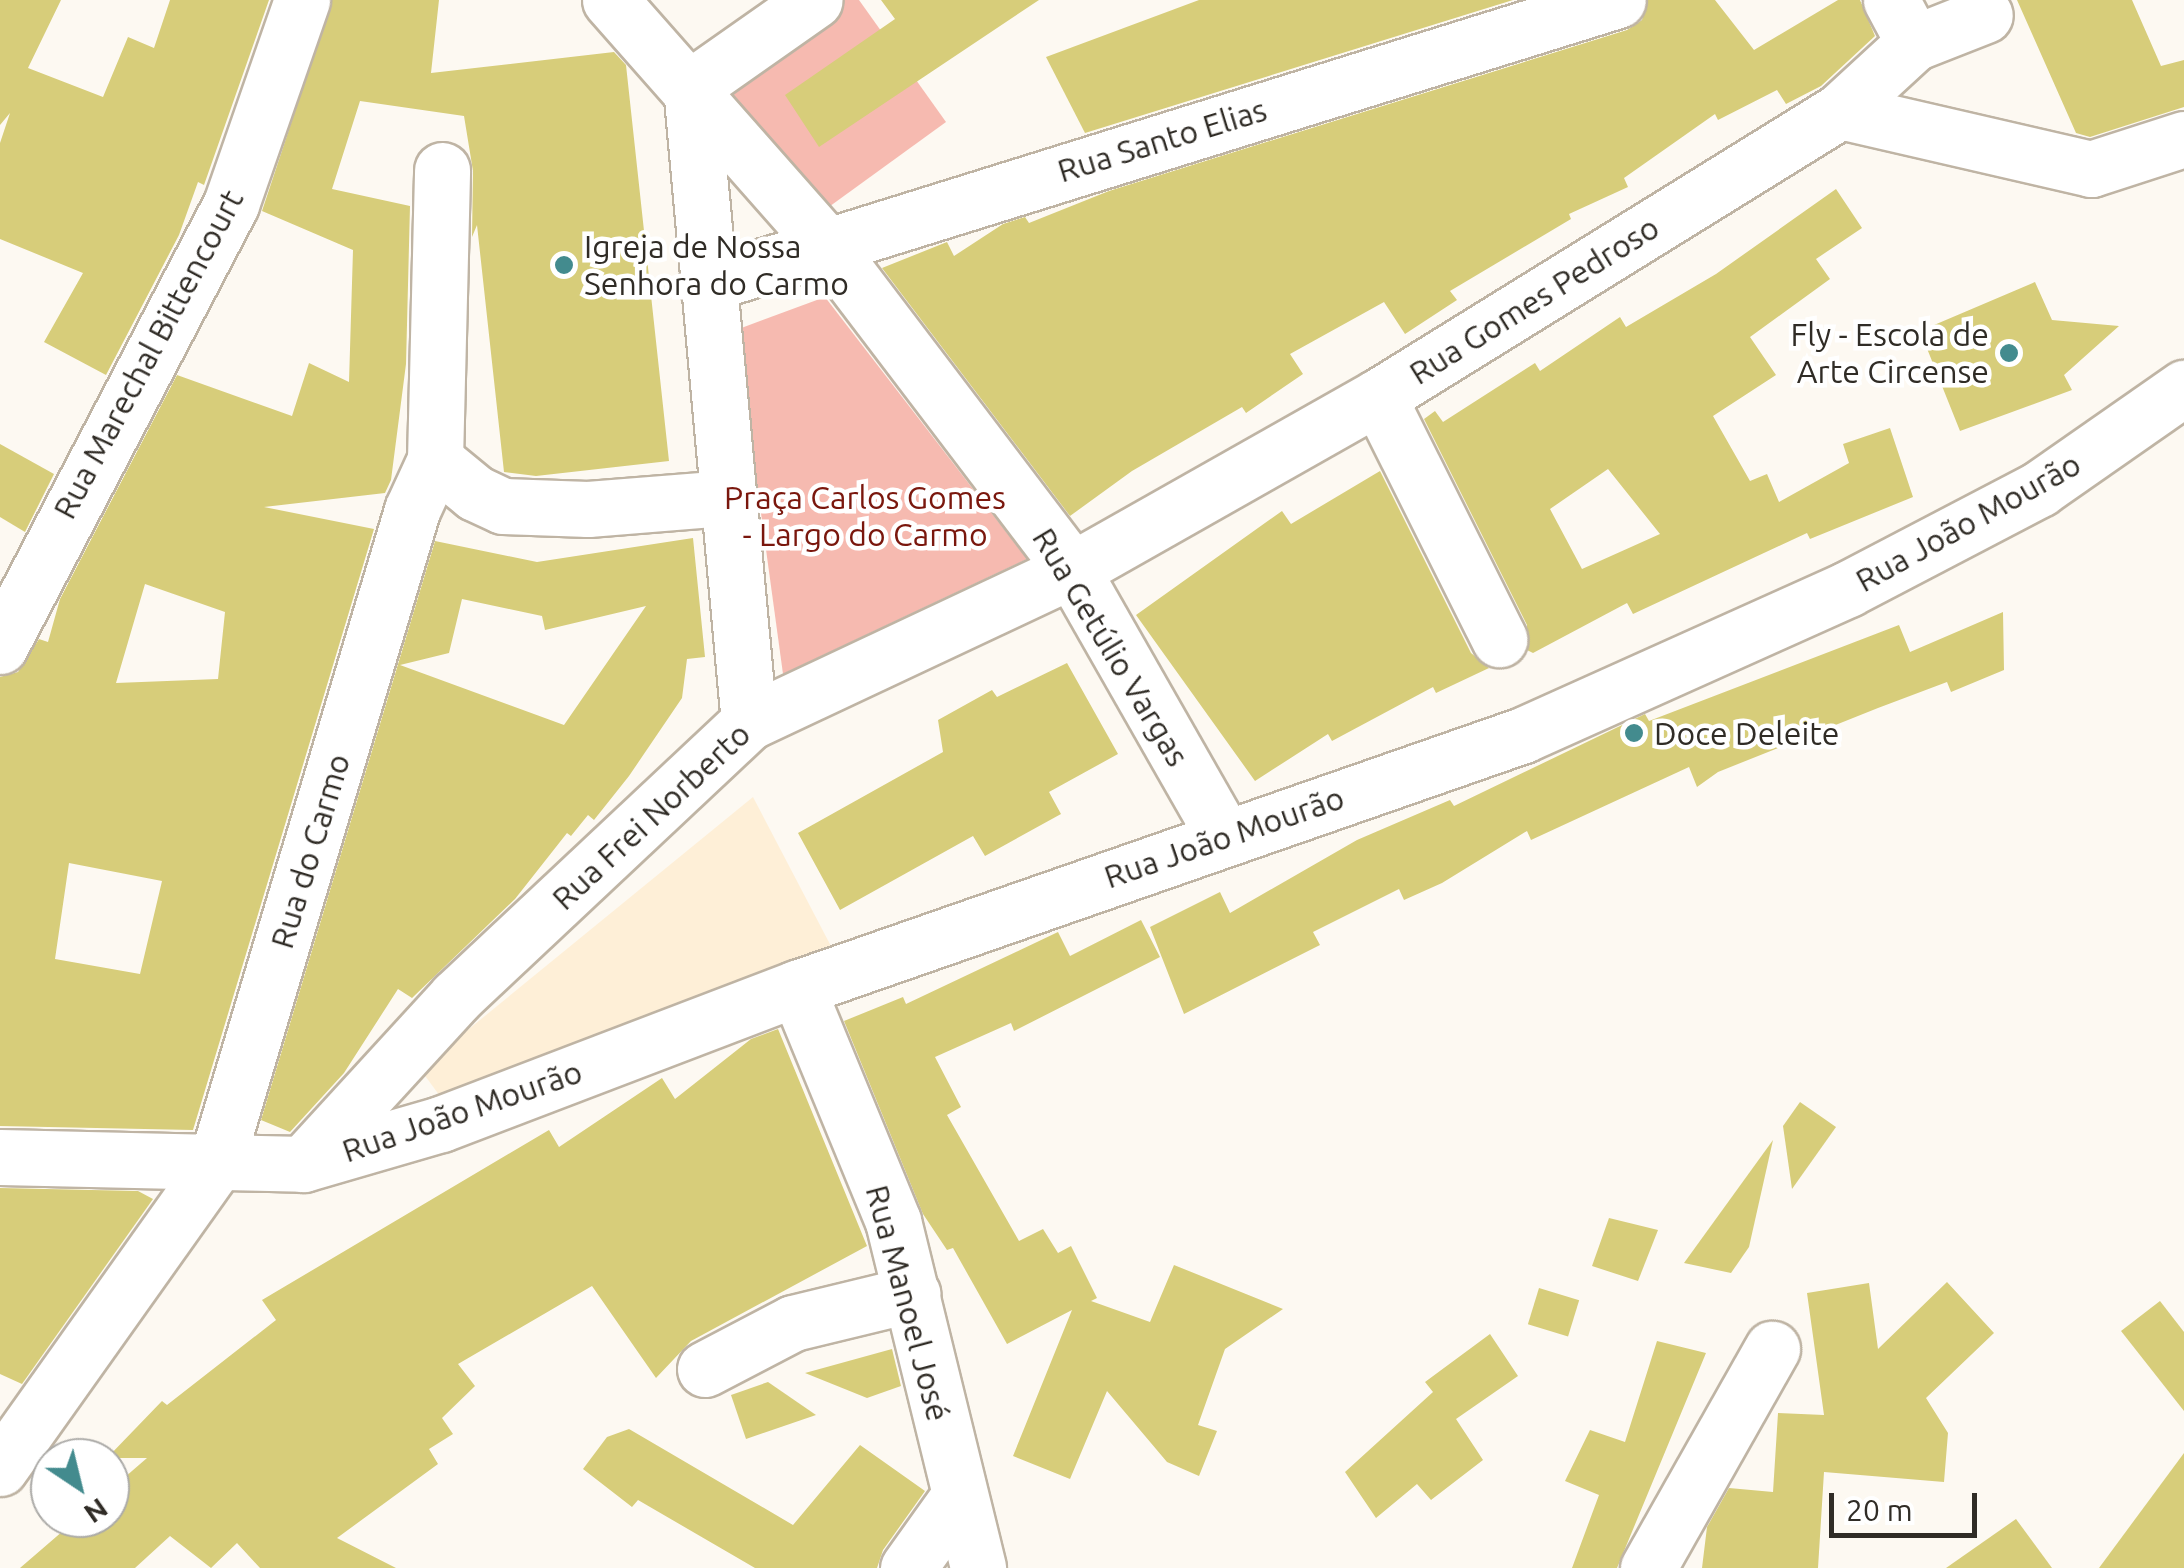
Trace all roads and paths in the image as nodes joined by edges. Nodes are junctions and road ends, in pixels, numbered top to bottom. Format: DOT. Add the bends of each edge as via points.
graph roads {
  1 [pos="302,0"];
  2 [pos="610,0"];
  3 [pos="814,0"];
  4 [pos="1618,0"];
  5 [pos="1984,15"];
  6 [pos="1902,22"];
  7 [pos="691,87"];
  8 [pos="1840,111"];
  9 [pos="2184,139"];
  10 [pos="442,170"];
  11 [pos="825,244"];
  12 [pos="706,284"];
  13 [pos="2184,388"];
  14 [pos="1378,397"];
  15 [pos="435,460"];
  16 [pos="724,498"];
  17 [pos="1072,570"];
  18 [pos="1499,638"];
  19 [pos="0,646"];
  20 [pos="749,722"];
  21 [pos="1223,836"];
  22 [pos="797,988"];
  23 [pos="0,1157"];
  24 [pos="303,1164"];
  25 [pos="215,1166"];
  26 [pos="913,1294"];
  27 [pos="1772,1349"];
  28 [pos="705,1368"];
  29 [pos="0,1468"];
  30 [pos="958,1498"];
  31 [pos="908,1568"];
  32 [pos="978,1568"];
  33 [pos="1648,1568"];
  1 -- 19 [label="street, Rua Marechal Bittencourt" via="231,204"];
  2 -- 7 [label="street, Rua Getúlio Vargas"];
  3 -- 7 [label="street"];
  4 -- 11 [label="street, Rua Santo Elias"];
  5 -- 6 [label="street, Rua Gomes Pedroso"];
  6 -- 8 [label="street, Rua Gomes Pedroso"];
  7 -- 11 [label="street, Rua Getúlio Vargas"];
  7 -- 12 [label="street"];
  8 -- 9 [label="street" via="2091,169"];
  8 -- 14 [label="street, Rua Gomes Pedroso"];
  10 -- 15 [label="street, Rua do Carmo"];
  11 -- 12 [label="street, Rua Santo Elias"];
  11 -- 17 [label="street, Rua Getúlio Vargas"];
  12 -- 16 [label="street"];
  13 -- 21 [label="street, Rua João Mourão" via="2039,489 1848,589 1522,735"];
  14 -- 17 [label="street, Rua Gomes Pedroso"];
  14 -- 18 [label="street"];
  15 -- 16 [label="street" via="503,506 588,510"];
  15 -- 25 [label="street, Rua do Carmo" via="412,510"];
  16 -- 20 [label="street"];
  17 -- 20 [label="street, Rua Frei Norberto"];
  17 -- 21 [label="street, Rua Getúlio Vargas"];
  20 -- 24 [label="street, Rua Frei Norberto" via="456,996"];
  21 -- 22 [label="street, Rua João Mourão"];
  22 -- 24 [label="street, Rua João Mourão" via="441,1124"];
  22 -- 26 [label="street, Rua Manoel José" via="884,1196"];
  23 -- 25 [label="street, Rua João Mourão"];
  24 -- 25 [label="street, Rua João Mourão"];
  25 -- 29 [label="street, Rua do Carmo"];
  26 -- 28 [label="street" via="794,1323"];
  26 -- 30 [label="street, Rua Manoel José"];
  27 -- 33 [label="street"];
  30 -- 31 [label="street"];
  30 -- 32 [label="street, Rua Manoel José"];
}
